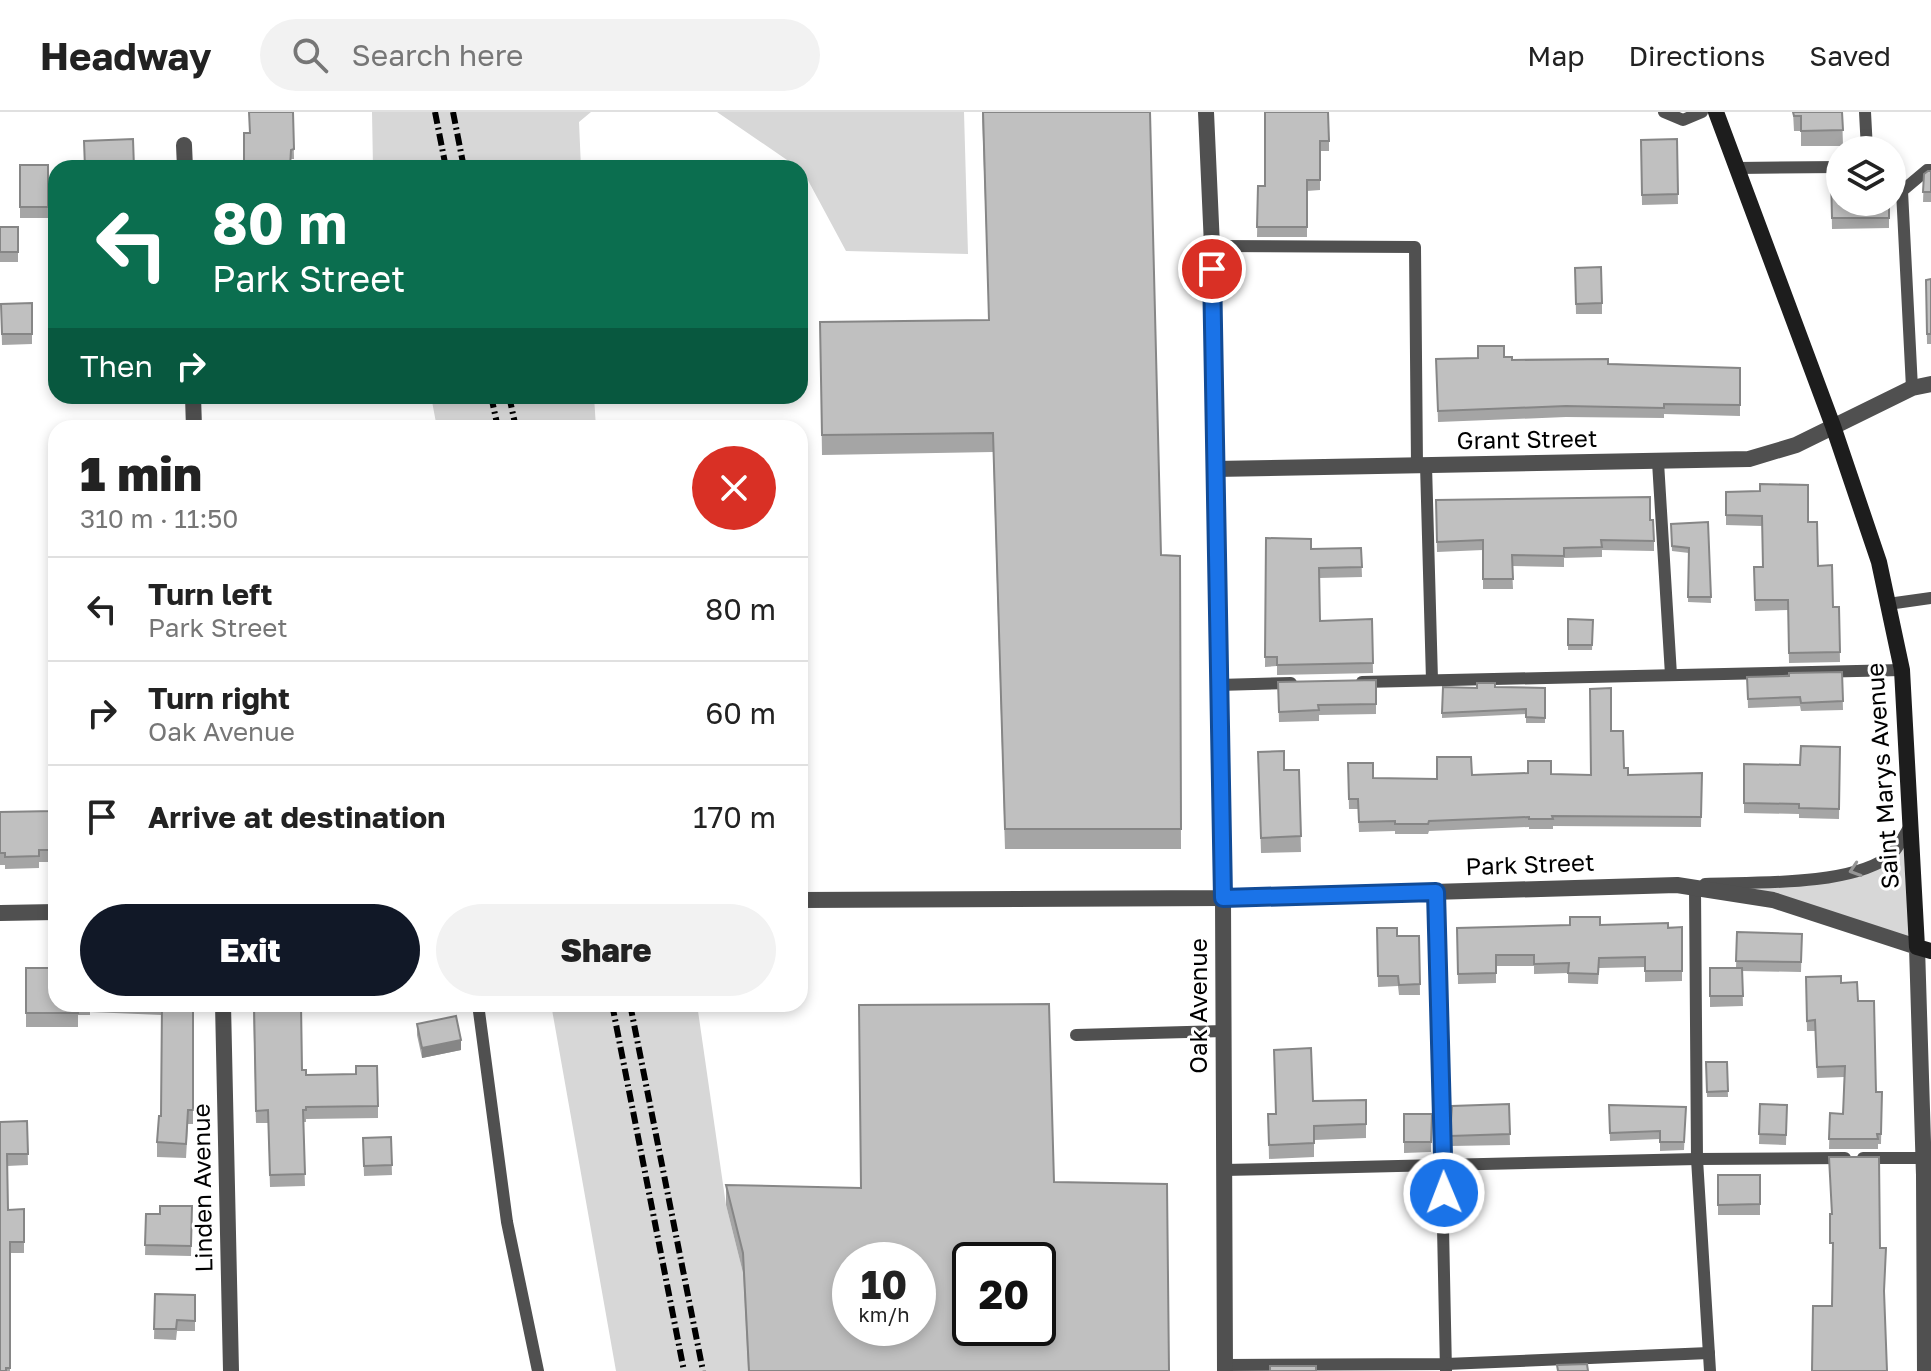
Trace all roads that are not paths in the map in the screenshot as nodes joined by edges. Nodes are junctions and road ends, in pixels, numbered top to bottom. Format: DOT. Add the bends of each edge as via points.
graph roads {
  1 [pos="1206,112"];
  2 [pos="1664,112"];
  3 [pos="1702,112"];
  4 [pos="1716,112"];
  5 [pos="1865,112"];
  6 [pos="1866,136"];
  7 [pos="184,145"];
  8 [pos="185,160"];
  9 [pos="1826,167"];
  10 [pos="1737,168"];
  11 [pos="1931,170"];
  12 [pos="1212,246"];
  13 [pos="1931,384"];
  14 [pos="1912,388"];
  15 [pos="1833,426"];
  16 [pos="1658,462"];
  17 [pos="1422,465"];
  18 [pos="1214,469"];
  19 [pos="1931,598"];
  20 [pos="1888,604"];
  21 [pos="1902,670"];
  22 [pos="1671,675"];
  23 [pos="1432,680"];
  24 [pos="1356,682"];
  25 [pos="1310,683"];
  26 [pos="1218,685"];
  27 [pos="1912,823"];
  28 [pos="1677,885"];
  29 [pos="1695,888"];
  30 [pos="1436,892"];
  31 [pos="1223,898"];
  32 [pos="808,900"];
  33 [pos="48,912"];
  34 [pos="0,913"];
  35 [pos="1924,949"];
  36 [pos="223,1012"];
  37 [pos="479,1012"];
  38 [pos="1224,1031"];
  39 [pos="1076,1035"];
  40 [pos="1697,1159"];
  41 [pos="1444,1165"];
  42 [pos="1224,1170"];
  43 [pos="1926,1170"];
  44 [pos="1928,1327"];
  45 [pos="1709,1353"];
  46 [pos="1225,1368"];
  47 [pos="1446,1368"];
  48 [pos="231,1371"];
  49 [pos="538,1371"];
  50 [pos="1710,1371"];
  51 [pos="1925,1371"];
  1 -- 12 [label="street, Oak Avenue"];
  2 -- 3 [label="lane" via="1683,120"];
  4 -- 10 [label="main road, Saint Marys Avenue"];
  5 -- 6 [label="lane"];
  7 -- 8 [label="street"];
  9 -- 10 [label="lane"];
  10 -- 15 [label="main road, Saint Marys Avenue"];
  11 -- 14 [label="lane" via="1902,191"];
  12 -- 17 [label="lane" via="1415,247"];
  12 -- 18 [label="street, Oak Avenue"];
  13 -- 14 [label="street, Grant Street"];
  14 -- 15 [label="street, Grant Street"];
  15 -- 16 [label="street, Grant Street" via="1796,445 1749,459"];
  15 -- 20 [label="main road, Saint Marys Avenue"];
  16 -- 17 [label="street, Grant Street"];
  16 -- 22 [label="lane"];
  17 -- 18 [label="street, Grant Street"];
  17 -- 23 [label="lane"];
  18 -- 26 [label="street, Oak Avenue"];
  19 -- 20 [label="lane"];
  20 -- 21 [label="main road, Saint Marys Avenue"];
  21 -- 22 [label="lane"];
  21 -- 27 [label="main road, Saint Marys Avenue"];
  22 -- 23 [label="lane"];
  23 -- 24 [label="lane"];
  25 -- 26 [label="lane"];
  26 -- 31 [label="street, Oak Avenue"];
  27 -- 28 [label="lane, one-way" via="1889,857 1849,874"];
  27 -- 35 [label="main road, Saint Marys Avenue"];
  28 -- 29 [label="street, Park Street"];
  28 -- 30 [label="street, Park Street"];
  29 -- 35 [label="street, Park Street" via="1773,900"];
  29 -- 40 [label="lane"];
  30 -- 31 [label="street, Park Street"];
  30 -- 41 [label="lane"];
  31 -- 32 [label="street, Park Street"];
  31 -- 38 [label="street, Oak Avenue"];
  33 -- 34 [label="street"];
  35 -- 43 [label="street, Saint Marys Avenue"];
  36 -- 48 [label="street, Linden Avenue"];
  37 -- 49 [label="lane" via="507,1222"];
  38 -- 39 [label="lane"];
  38 -- 42 [label="street, Oak Avenue"];
  40 -- 41 [label="lane"];
  40 -- 43 [label="lane"];
  40 -- 45 [label="lane"];
  41 -- 42 [label="lane"];
  41 -- 47 [label="lane"];
  42 -- 46 [label="street, Oak Avenue"];
  43 -- 44 [label="street, Saint Marys Avenue"];
  44 -- 51 [label="street, Saint Marys Avenue"];
  45 -- 47 [label="lane"];
  45 -- 50 [label="lane"];
  46 -- 47 [label="lane"];
}
